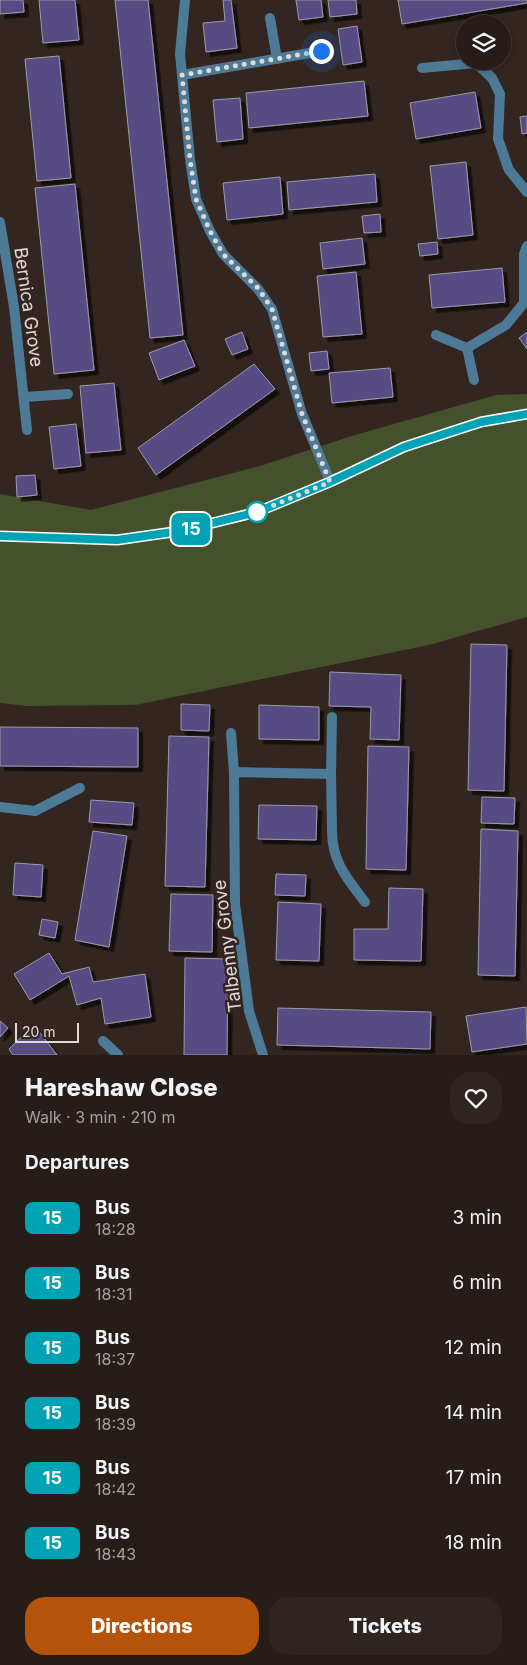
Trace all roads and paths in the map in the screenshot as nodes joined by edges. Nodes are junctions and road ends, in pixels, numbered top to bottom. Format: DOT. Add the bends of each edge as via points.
graph roads {
  1 [pos="185,0"];
  2 [pos="270,18"];
  3 [pos="321,51"];
  4 [pos="277,59"];
  5 [pos="456,64"];
  6 [pos="422,68"];
  7 [pos="484,70"];
  8 [pos="182,75"];
  9 [pos="527,192"];
  10 [pos="0,222"];
  11 [pos="527,246"];
  12 [pos="436,335"];
  13 [pos="468,348"];
  14 [pos="474,380"];
  15 [pos="68,394"];
  16 [pos="25,397"];
  17 [pos="527,414"];
  18 [pos="27,430"];
  19 [pos="330,482"];
  20 [pos="0,536"];
  21 [pos="332,717"];
  22 [pos="231,733"];
  23 [pos="234,772"];
  24 [pos="331,774"];
  25 [pos="80,788"];
  26 [pos="0,807"];
  27 [pos="365,902"];
  28 [pos="103,1041"];
  29 [pos="118,1055"];
  30 [pos="264,1055"];
  1 -- 8 [label="street" via="180,54"];
  2 -- 4 [label="street"];
  3 -- 4 [label="street"];
  4 -- 8 [label="street"];
  5 -- 6 [label="street"];
  7 -- 9 [label="street" via="500,94 498,139 509,170"];
  8 -- 19 [label="street" via="196,199 223,254 258,288 272,309 302,414"];
  10 -- 16 [label="street, Bernica Grove"];
  11 -- 13 [label="street" via="524,254 524,303 506,325"];
  12 -- 13 [label="street"];
  13 -- 14 [label="street"];
  15 -- 16 [label="street"];
  16 -- 18 [label="street, Bernica Grove"];
  17 -- 19 [label="street" via="481,422 404,447"];
  19 -- 20 [label="street" via="257,512 180,531 117,540"];
  21 -- 24 [label="street"];
  22 -- 23 [label="street, Talbenny Grove"];
  23 -- 24 [label="street"];
  23 -- 30 [label="street, Talbenny Grove" via="235,904 250,1010"];
  24 -- 27 [label="street" via="333,849 343,872"];
  25 -- 26 [label="street" via="35,810"];
  28 -- 29 [label="street"];
}
